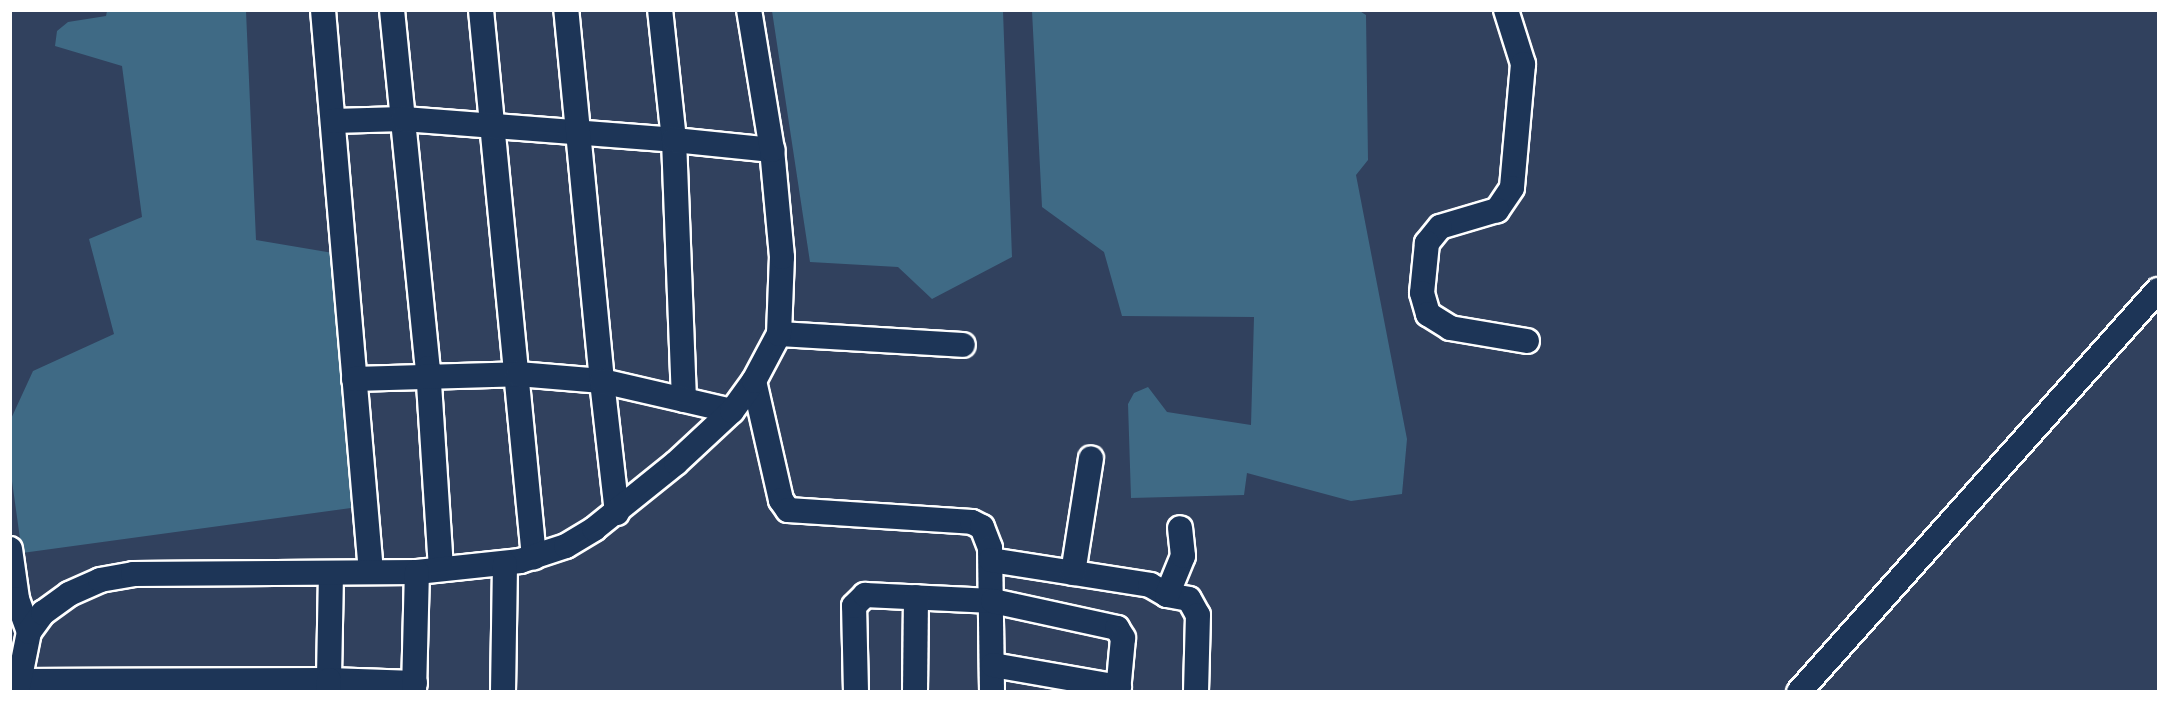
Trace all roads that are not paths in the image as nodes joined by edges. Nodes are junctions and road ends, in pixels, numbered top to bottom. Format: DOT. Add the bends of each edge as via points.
graph roads {
  1 [pos="323,10"];
  2 [pos="392,10"];
  3 [pos="481,10"];
  4 [pos="566,10"];
  5 [pos="660,10"];
  6 [pos="749,10"];
  7 [pos="1506,10"];
  8 [pos="403,119"];
  9 [pos="333,121"];
  10 [pos="492,126"];
  11 [pos="577,133"];
  12 [pos="674,140"];
  13 [pos="772,150"];
  14 [pos="2158,290"];
  15 [pos="779,334"];
  16 [pos="1527,341"];
  17 [pos="963,345"];
  18 [pos="518,374"];
  19 [pos="428,377"];
  20 [pos="354,379"];
  21 [pos="602,381"];
  22 [pos="754,381"];
  23 [pos="684,400"];
  24 [pos="732,411"];
  25 [pos="1091,459"];
  26 [pos="617,513"];
  27 [pos="1180,528"];
  28 [pos="10,549"];
  29 [pos="534,557"];
  30 [pos="991,560"];
  31 [pos="505,564"];
  32 [pos="441,569"];
  33 [pos="371,572"];
  34 [pos="417,572"];
  35 [pos="331,573"];
  36 [pos="1073,573"];
  37 [pos="1167,595"];
  38 [pos="916,597"];
  39 [pos="993,601"];
  40 [pos="29,632"];
  41 [pos="993,665"];
  42 [pos="18,686"];
  43 [pos="328,686"];
  44 [pos="195,687"];
  45 [pos="414,687"];
  46 [pos="1119,689"];
  47 [pos="503,692"];
  48 [pos="856,692"];
  49 [pos="915,692"];
  50 [pos="992,692"];
  51 [pos="1196,692"];
  52 [pos="1799,692"];
  1 -- 9 [label="street"];
  2 -- 8 [label="street"];
  3 -- 10 [label="street"];
  4 -- 11 [label="street"];
  5 -- 12 [label="street"];
  6 -- 13 [label="street"];
  7 -- 16 [label="street" via="1523,64 1512,188 1497,210 1440,227 1427,243 1422,293 1428,314 1450,328"];
  8 -- 9 [label="street"];
  8 -- 10 [label="street"];
  8 -- 19 [label="street"];
  9 -- 20 [label="street"];
  10 -- 11 [label="street"];
  10 -- 18 [label="street"];
  11 -- 12 [label="street"];
  11 -- 21 [label="street"];
  12 -- 13 [label="street"];
  12 -- 23 [label="street"];
  13 -- 15 [label="street" via="782,257"];
  14 -- 52 [label="street"];
  15 -- 17 [label="street"];
  15 -- 22 [label="street"];
  18 -- 19 [label="street"];
  18 -- 21 [label="street"];
  18 -- 29 [label="street"];
  19 -- 20 [label="street"];
  19 -- 32 [label="street"];
  20 -- 33 [label="street"];
  21 -- 23 [label="street"];
  21 -- 26 [label="street"];
  22 -- 24 [label="street"];
  22 -- 30 [label="street" via="781,500 789,510 972,522 988,536"];
  23 -- 24 [label="street"];
  24 -- 26 [label="street"];
  25 -- 36 [label="street"];
  26 -- 29 [label="street" via="567,546"];
  27 -- 37 [label="street" via="1182,563"];
  28 -- 40 [label="street" via="17,599"];
  29 -- 31 [label="street"];
  30 -- 36 [label="street"];
  30 -- 39 [label="street"];
  31 -- 32 [label="street"];
  31 -- 47 [label="street"];
  32 -- 34 [label="street"];
  33 -- 34 [label="street"];
  33 -- 35 [label="street"];
  34 -- 45 [label="street"];
  35 -- 40 [label="street" via="133,574 100,580 52,607"];
  35 -- 43 [label="street"];
  36 -- 37 [label="street" via="1150,585"];
  37 -- 51 [label="street" via="1189,599 1197,608"];
  38 -- 39 [label="street"];
  38 -- 48 [label="street" via="865,595 855,601"];
  38 -- 49 [label="street"];
  39 -- 41 [label="street"];
  39 -- 46 [label="street" via="1117,628 1123,638"];
  40 -- 42 [label="street"];
  41 -- 46 [label="street"];
  41 -- 50 [label="street"];
  42 -- 44 [label="street"];
  43 -- 44 [label="street"];
  43 -- 45 [label="street"];
}
